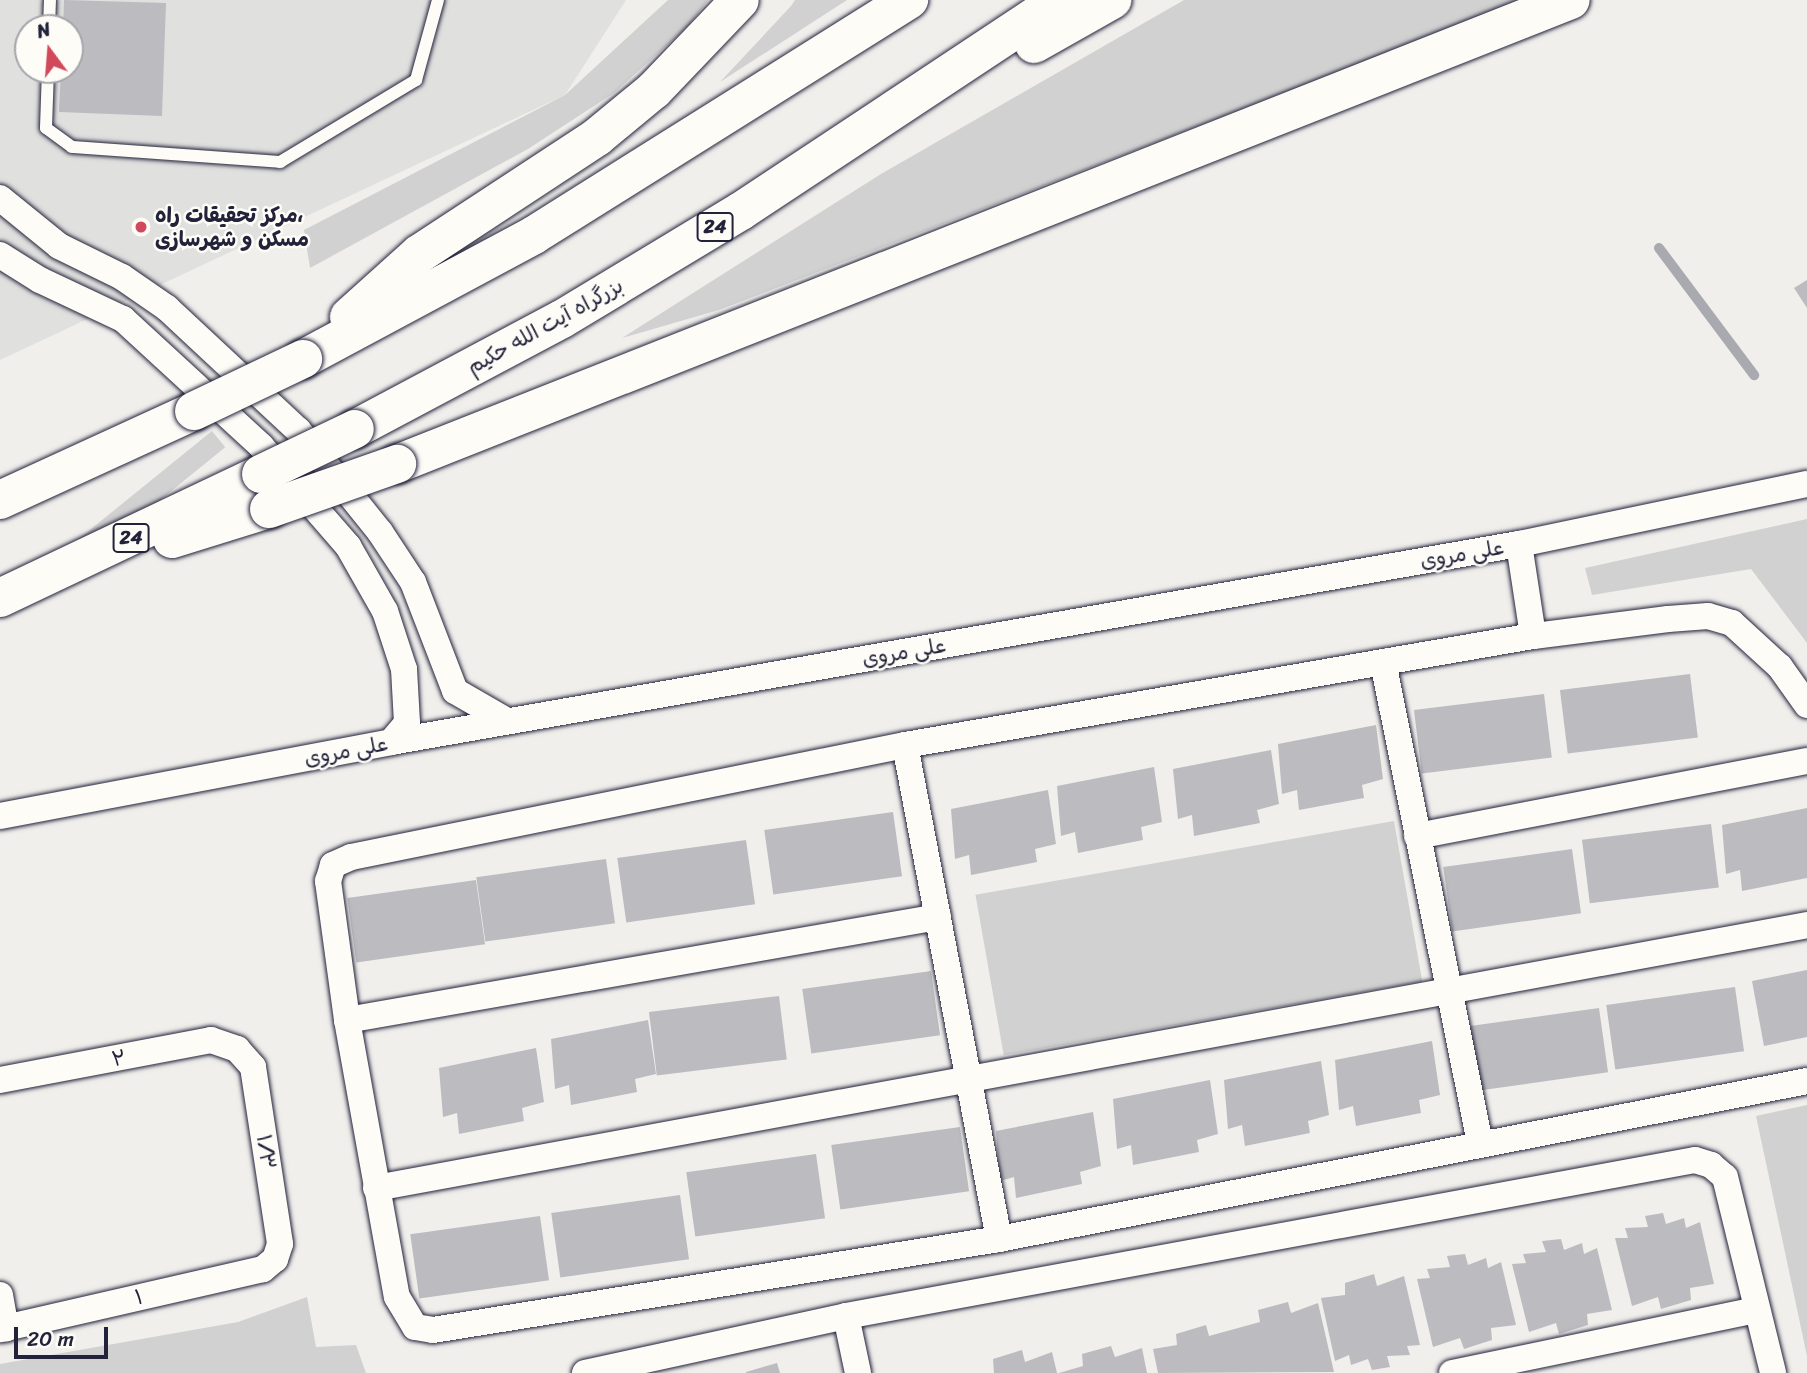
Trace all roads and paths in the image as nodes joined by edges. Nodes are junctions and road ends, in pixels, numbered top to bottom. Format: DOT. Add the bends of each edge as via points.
graph roads {
  1 [pos="438,0"];
  2 [pos="740,0"];
  3 [pos="909,0"];
  4 [pos="1060,0"];
  5 [pos="1112,0"];
  6 [pos="1571,0"];
  7 [pos="48,84"];
  8 [pos="0,198"];
  9 [pos="741,212"];
  10 [pos="59,246"];
  11 [pos="0,255"];
  12 [pos="40,280"];
  13 [pos="303,359"];
  14 [pos="1807,484"];
  15 [pos="265,492"];
  16 [pos="0,500"];
  17 [pos="1519,544"];
  18 [pos="0,598"];
  19 [pos="1533,636"];
  20 [pos="1382,662"];
  21 [pos="1807,705"];
  22 [pos="507,721"];
  23 [pos="391,742"];
  24 [pos="905,745"];
  25 [pos="1807,761"];
  26 [pos="0,816"];
  27 [pos="1417,836"];
  28 [pos="938,917"];
  29 [pos="1807,925"];
  30 [pos="1448,991"];
  31 [pos="346,1020"];
  32 [pos="237,1049"];
  33 [pos="969,1079"];
  34 [pos="0,1080"];
  35 [pos="1807,1081"];
  36 [pos="1480,1144"];
  37 [pos="376,1188"];
  38 [pos="999,1239"];
  39 [pos="275,1259"];
  40 [pos="0,1295"];
  41 [pos="1757,1310"];
  42 [pos="845,1316"];
  43 [pos="3,1328"];
  44 [pos="585,1373"];
  45 [pos="858,1373"];
  46 [pos="1452,1373"];
  47 [pos="1773,1373"];
  1 -- 7 [label="lane" via="416,80 280,162 72,147 46,128"];
  2 -- 13 [label="highway" via="654,90 546,172 419,254"];
  3 -- 13 [label="highway" via="534,235"];
  4 -- 9 [label="highway, بزرگراه آیت الله حکیم / 24"];
  5 -- 9 [label="highway"];
  6 -- 15 [label="highway, bridge" via="397,464"];
  8 -- 10 [label="street"];
  9 -- 15 [label="highway, بزرگراه آیت الله حکیم / 24, bridge" via="562,319 355,429"];
  10 -- 12 [label="street"];
  10 -- 22 [label="street" via="122,277 167,308 299,430 380,532 413,582 455,691"];
  11 -- 12 [label="street"];
  12 -- 23 [label="street" via="123,319 261,446 348,546 385,611 404,669 407,723"];
  13 -- 16 [label="highway, bridge"];
  14 -- 17 [label="street, علی مروی"];
  15 -- 18 [label="highway, بزرگراه آیت الله حکیم / 24"];
  17 -- 19 [label="street"];
  17 -- 22 [label="street, علی مروی"];
  19 -- 20 [label="street"];
  19 -- 21 [label="street" via="1668,619 1718,618 1749,634"];
  20 -- 24 [label="street"];
  20 -- 27 [label="street"];
  22 -- 23 [label="street, علی مروی"];
  23 -- 26 [label="street, علی مروی"];
  24 -- 28 [label="street"];
  24 -- 31 [label="street" via="340,861 333,865 328,881"];
  25 -- 27 [label="street"];
  27 -- 30 [label="street"];
  28 -- 31 [label="street"];
  28 -- 33 [label="street"];
  29 -- 30 [label="street"];
  30 -- 33 [label="street"];
  30 -- 36 [label="street"];
  31 -- 37 [label="street"];
  32 -- 34 [label="street, ۲" via="211,1040"];
  32 -- 39 [label="street, ۱/۳" via="253,1067 280,1244"];
  33 -- 37 [label="street"];
  33 -- 38 [label="street"];
  35 -- 36 [label="street"];
  36 -- 38 [label="street"];
  37 -- 38 [label="street" via="405,1316 415,1327 433,1330"];
  39 -- 43 [label="street, ۱" via="263,1269"];
  40 -- 43 [label="street"];
  41 -- 42 [label="street" via="1725,1177 1711,1165 1695,1160"];
  41 -- 46 [label="street"];
  41 -- 47 [label="street"];
  42 -- 44 [label="street"];
  42 -- 45 [label="street"];
}
